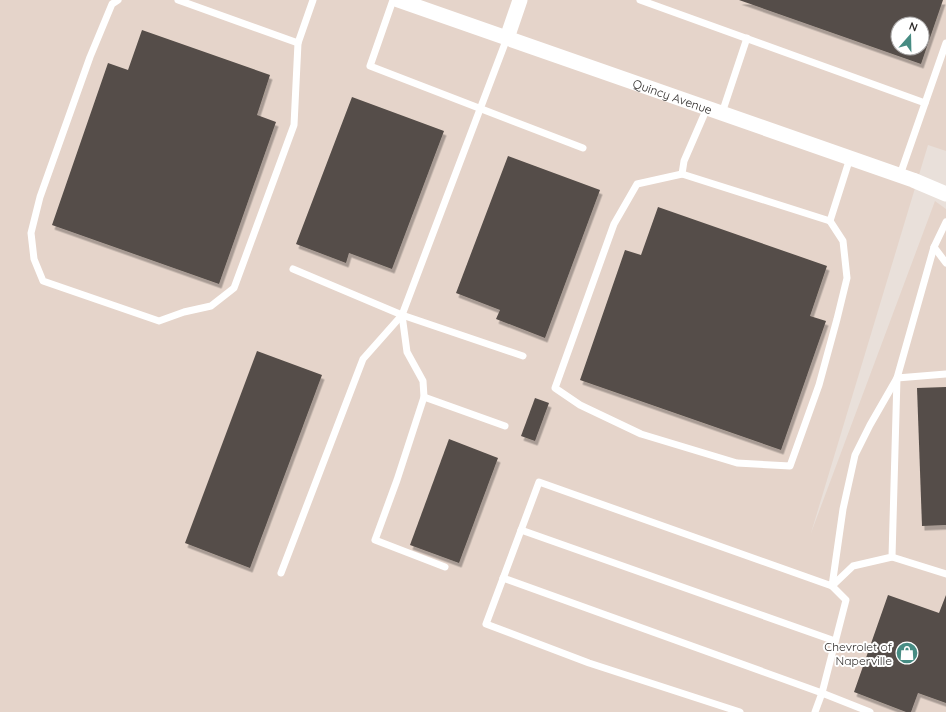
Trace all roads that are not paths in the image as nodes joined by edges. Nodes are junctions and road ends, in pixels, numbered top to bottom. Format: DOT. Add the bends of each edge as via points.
graph roads {
  1 [pos="118,0"];
  2 [pos="178,0"];
  3 [pos="313,0"];
  4 [pos="393,0"];
  5 [pos="398,0"];
  6 [pos="520,0"];
  7 [pos="640,0"];
  8 [pos="507,38"];
  9 [pos="747,38"];
  10 [pos="298,43"];
  11 [pos="946,43"];
  12 [pos="925,103"];
  13 [pos="481,108"];
  14 [pos="706,108"];
  15 [pos="722,113"];
  16 [pos="583,148"];
  17 [pos="850,158"];
  18 [pos="682,174"];
  19 [pos="900,175"];
  20 [pos="946,194"];
  21 [pos="830,221"];
  22 [pos="946,222"];
  23 [pos="934,247"];
  24 [pos="946,263"];
  25 [pos="294,269"];
  26 [pos="402,315"];
  27 [pos="523,356"];
  28 [pos="946,374"];
  29 [pos="897,378"];
  30 [pos="424,397"];
  31 [pos="505,426"];
  32 [pos="521,530"];
  33 [pos="892,557"];
  34 [pos="445,567"];
  35 [pos="281,573"];
  36 [pos="946,574"];
  37 [pos="503,578"];
  38 [pos="832,586"];
  39 [pos="835,641"];
  40 [pos="822,693"];
  41 [pos="740,712"];
  42 [pos="815,712"];
  43 [pos="870,712"];
  1 -- 10 [label="lane" via="112,4 90,57 40,198 31,233 34,259 43,281 159,321 211,306 234,288 294,125"];
  2 -- 10 [label="lane"];
  3 -- 10 [label="lane"];
  4 -- 13 [label="lane" via="370,66"];
  5 -- 8 [label="street, Quincy Avenue"];
  6 -- 8 [label="street"];
  7 -- 9 [label="lane"];
  8 -- 13 [label="lane"];
  8 -- 14 [label="street, Quincy Avenue"];
  9 -- 12 [label="lane"];
  9 -- 15 [label="lane"];
  11 -- 12 [label="lane"];
  12 -- 19 [label="lane"];
  13 -- 16 [label="lane"];
  13 -- 26 [label="lane"];
  14 -- 15 [label="street, Quincy Avenue"];
  14 -- 18 [label="lane" via="684,161"];
  15 -- 17 [label="street, Quincy Avenue"];
  17 -- 19 [label="street, Quincy Avenue"];
  17 -- 21 [label="lane"];
  18 -- 21 [label="lane"];
  18 -- 21 [label="lane" via="637,184 614,224 555,388 580,405 641,434 737,463 790,466 819,385 847,278 844,241"];
  19 -- 20 [label="street, Quincy Avenue"];
  22 -- 23 [label="lane"];
  23 -- 24 [label="lane"];
  23 -- 29 [label="lane"];
  25 -- 26 [label="lane"];
  26 -- 27 [label="lane"];
  26 -- 30 [label="lane" via="407,352 423,381"];
  26 -- 35 [label="lane" via="363,359"];
  28 -- 29 [label="lane"];
  29 -- 33 [label="lane"];
  29 -- 38 [label="lane" via="855,455 842,510"];
  30 -- 31 [label="lane"];
  30 -- 34 [label="lane" via="375,540"];
  32 -- 37 [label="lane"];
  32 -- 38 [label="lane" via="539,482"];
  32 -- 39 [label="lane"];
  33 -- 36 [label="lane"];
  33 -- 38 [label="lane" via="853,566"];
  37 -- 40 [label="lane"];
  37 -- 41 [label="lane" via="486,624 589,663"];
  38 -- 39 [label="lane" via="846,600"];
  39 -- 40 [label="lane"];
  40 -- 42 [label="lane"];
  40 -- 43 [label="lane"];
}
